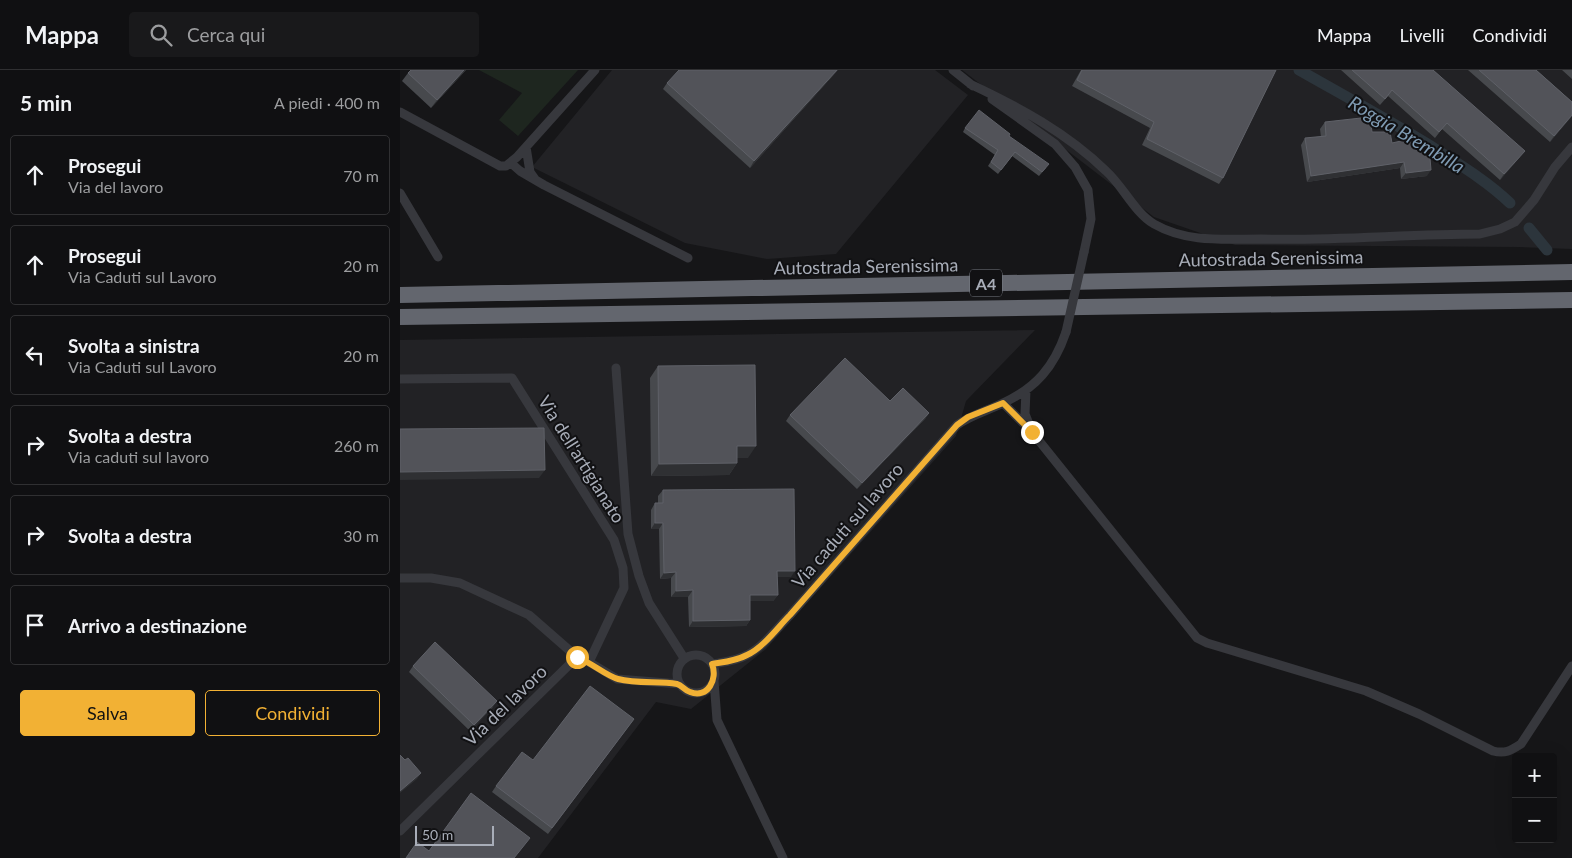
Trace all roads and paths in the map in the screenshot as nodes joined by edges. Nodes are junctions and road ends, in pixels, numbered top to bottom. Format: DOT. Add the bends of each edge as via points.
graph roads {
  1 [pos="595,70"];
  2 [pos="953,70"];
  3 [pos="970,84"];
  4 [pos="400,112"];
  5 [pos="526,147"];
  6 [pos="1572,147"];
  7 [pos="511,163"];
  8 [pos="535,179"];
  9 [pos="400,193"];
  10 [pos="438,257"];
  11 [pos="688,258"];
  12 [pos="1572,272"];
  13 [pos="400,295"];
  14 [pos="1572,300"];
  15 [pos="400,316"];
  16 [pos="616,368"];
  17 [pos="400,379"];
  18 [pos="1026,390"];
  19 [pos="1003,403"];
  20 [pos="1032,432"];
  21 [pos="400,578"];
  22 [pos="577,657"];
  23 [pos="684,658"];
  24 [pos="589,662"];
  25 [pos="712,664"];
  26 [pos="1572,666"];
  27 [pos="714,680"];
  28 [pos="680,684"];
  29 [pos="400,831"];
  30 [pos="783,858"];
  1 -- 5 [label="street"];
  2 -- 3 [label="street"];
  3 -- 6 [label="street" via="1010,102 1060,134 1106,170 1154,224 1181,235 1203,239 1310,240 1480,234 1514,222"];
  3 -- 18 [label="street, Via caduti sul lavoro, bridge" via="1055,144 1088,190 1091,219 1066,332 1059,353 1045,374"];
  4 -- 7 [label="street" via="500,166"];
  5 -- 7 [label="street"];
  5 -- 8 [label="street" via="530,172"];
  7 -- 8 [label="street"];
  8 -- 11 [label="street"];
  9 -- 10 [label="street"];
  12 -- 13 [label="highway, Autostrada Serenissima / A4"];
  14 -- 15 [label="highway, A4"];
  16 -- 23 [label="street" via="628,534 649,603"];
  17 -- 24 [label="street, Via dell'artigianato" via="512,378 614,540 623,568 624,588"];
  18 -- 19 [label="street, Via caduti sul lavoro"];
  18 -- 20 [label="street" via="1025,414"];
  19 -- 20 [label="street"];
  19 -- 25 [label="street, Via caduti sul lavoro" via="957,425 761,645 739,659"];
  20 -- 26 [label="street" via="1189,628 1207,643 1366,691 1503,753 1521,744"];
  21 -- 22 [label="street" via="431,578 460,583 529,615"];
  22 -- 24 [label="street"];
  22 -- 29 [label="street, Via del lavoro"];
  23 -- 25 [label="street" via="696,654"];
  23 -- 28 [label="street" via="676,673"];
  24 -- 28 [label="street" via="617,679"];
  25 -- 27 [label="street"];
  27 -- 28 [label="street" via="701,692 689,692"];
  27 -- 30 [label="street" via="718,720"];
}
